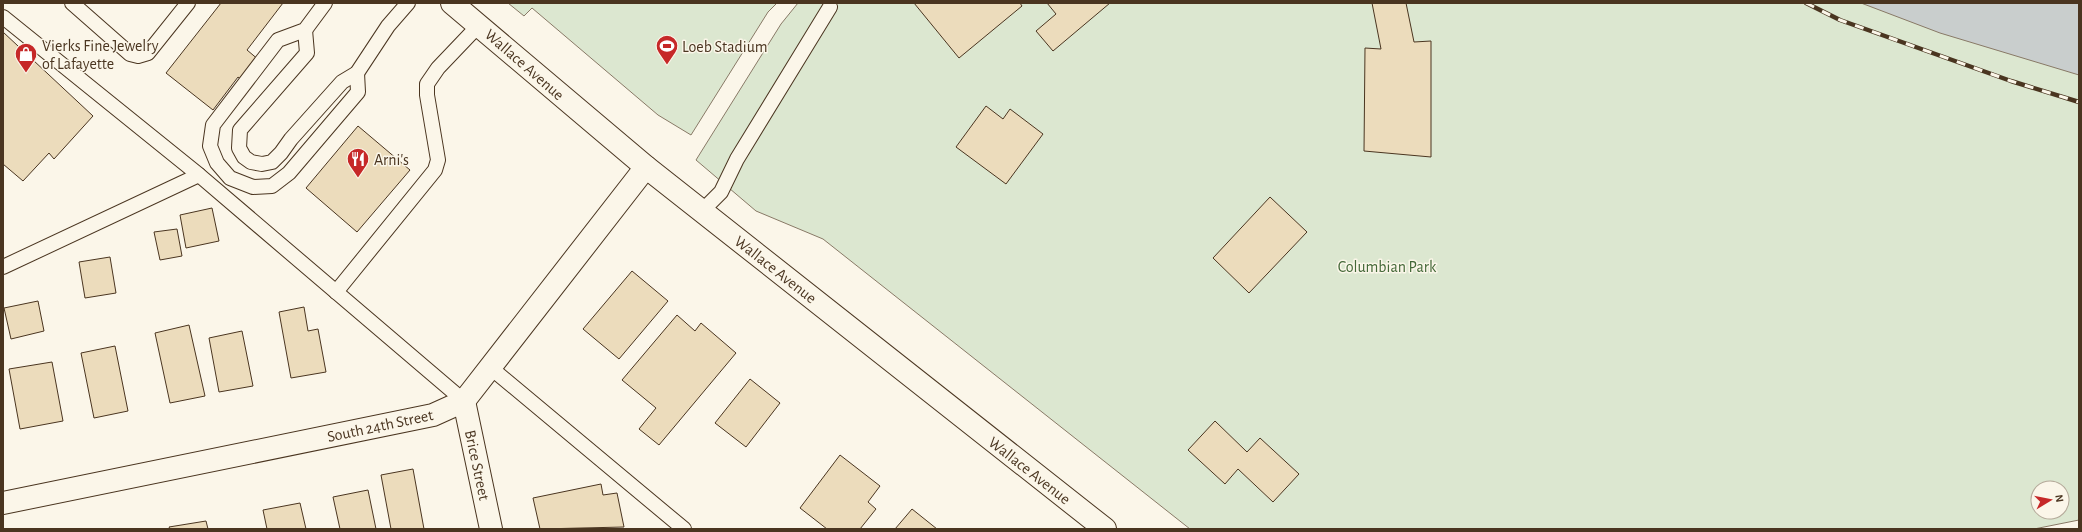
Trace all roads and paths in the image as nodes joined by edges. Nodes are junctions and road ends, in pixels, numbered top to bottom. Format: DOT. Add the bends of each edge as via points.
graph roads {
  1 [pos="72,3"];
  2 [pos="188,3"];
  3 [pos="325,3"];
  4 [pos="408,3"];
  5 [pos="452,3"];
  6 [pos="830,7"];
  7 [pos="3,17"];
  8 [pos="479,25"];
  9 [pos="304,30"];
  10 [pos="357,73"];
  11 [pos="646,167"];
  12 [pos="199,175"];
  13 [pos="702,211"];
  14 [pos="3,267"];
  15 [pos="336,292"];
  16 [pos="490,368"];
  17 [pos="464,401"];
  18 [pos="3,503"];
  19 [pos="491,529"];
  20 [pos="684,529"];
  21 [pos="1105,529"];
  1 -- 2 [label="lane" via="130,54 138,56 148,53"];
  3 -- 9 [label="lane"];
  4 -- 10 [label="lane" via="388,26"];
  5 -- 8 [label="street, Wallace Avenue"];
  6 -- 13 [label="lane" via="720,192"];
  7 -- 12 [label="lane"];
  8 -- 11 [label="street, Wallace Avenue"];
  8 -- 15 [label="lane" via="438,68 427,84 438,160 435,170"];
  9 -- 10 [label="lane" via="307,53 240,130 239,148 244,157 251,162 262,164 272,162 342,82"];
  9 -- 10 [label="lane" via="278,40 213,125 210,146 217,163 230,178 253,187 272,186 289,173 358,92"];
  11 -- 13 [label="street, Wallace Avenue"];
  11 -- 16 [label="street, South 24th Street"];
  12 -- 14 [label="lane"];
  12 -- 15 [label="lane"];
  13 -- 21 [label="street, Wallace Avenue"];
  15 -- 17 [label="lane"];
  16 -- 17 [label="street, South 24th Street"];
  16 -- 20 [label="lane"];
  17 -- 18 [label="street, South 24th Street" via="433,415"];
  17 -- 19 [label="street, Brice Street"];
}
